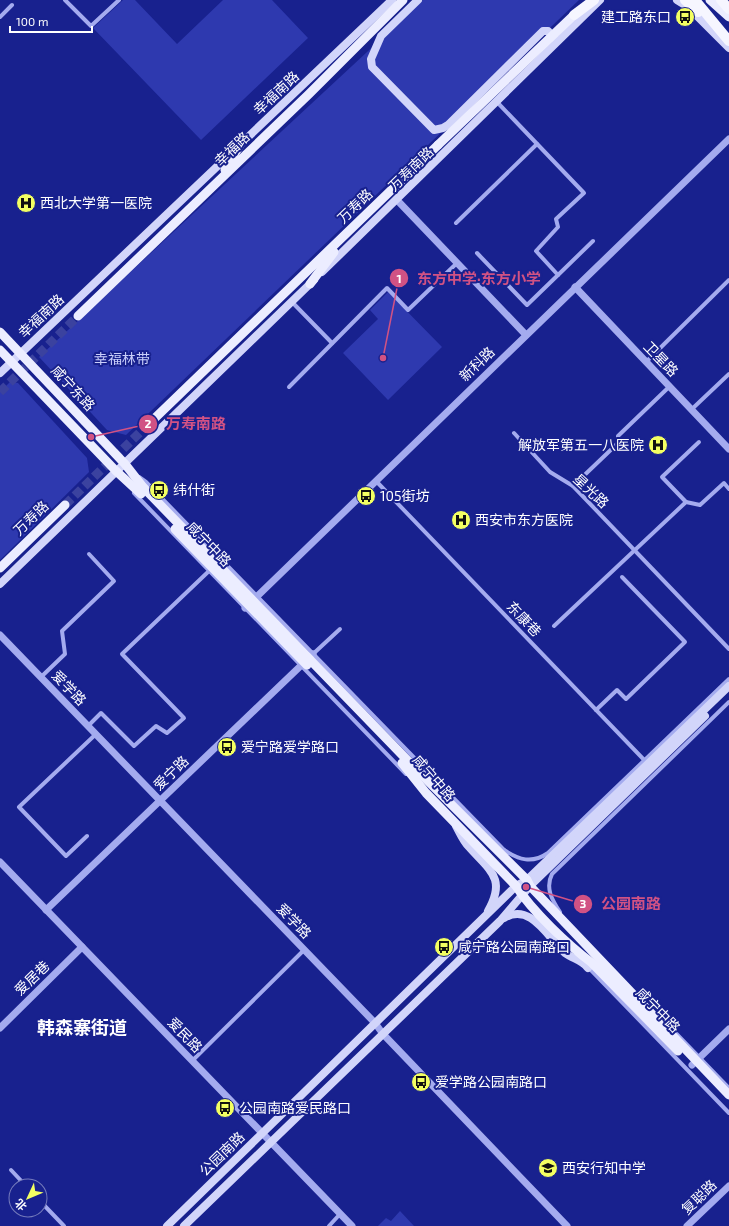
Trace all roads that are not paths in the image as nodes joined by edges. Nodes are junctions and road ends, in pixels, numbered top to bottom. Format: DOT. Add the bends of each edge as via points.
graph roads {
  1 [pos="65,0"];
  2 [pos="119,0"];
  3 [pos="392,0"];
  4 [pos="404,0"];
  5 [pos="418,0"];
  6 [pos="587,0"];
  7 [pos="594,0"];
  8 [pos="600,0"];
  9 [pos="677,0"];
  10 [pos="710,0"];
  11 [pos="721,0"];
  12 [pos="688,2"];
  13 [pos="12,5"];
  14 [pos="729,9"];
  15 [pos="574,15"];
  16 [pos="0,17"];
  17 [pos="729,17"];
  18 [pos="557,41"];
  19 [pos="729,41"];
  20 [pos="729,48"];
  21 [pos="497,102"];
  22 [pos="729,139"];
  23 [pos="537,144"];
  24 [pos="240,145"];
  25 [pos="220,180"];
  26 [pos="397,200"];
  27 [pos="456,223"];
  28 [pos="351,230"];
  29 [pos="593,241"];
  30 [pos="477,254"];
  31 [pos="457,263"];
  32 [pos="558,275"];
  33 [pos="729,280"];
  34 [pos="310,284"];
  35 [pos="575,287"];
  36 [pos="292,302"];
  37 [pos="78,316"];
  38 [pos="0,332"];
  39 [pos="526,334"];
  40 [pos="332,343"];
  41 [pos="0,350"];
  42 [pos="20,353"];
  43 [pos="11,362"];
  44 [pos="646,362"];
  45 [pos="0,373"];
  46 [pos="729,374"];
  47 [pos="670,386"];
  48 [pos="289,387"];
  49 [pos="692,409"];
  50 [pos="155,418"];
  51 [pos="514,433"];
  52 [pos="699,442"];
  53 [pos="729,449"];
  54 [pos="125,464"];
  55 [pos="116,471"];
  56 [pos="376,480"];
  57 [pos="573,486"];
  58 [pos="729,489"];
  59 [pos="686,502"];
  60 [pos="65,505"];
  61 [pos="635,550"];
  62 [pos="89,554"];
  63 [pos="0,568"];
  64 [pos="209,571"];
  65 [pos="622,576"];
  66 [pos="0,584"];
  67 [pos="251,602"];
  68 [pos="554,626"];
  69 [pos="340,629"];
  70 [pos="0,635"];
  71 [pos="729,649"];
  72 [pos="306,660"];
  73 [pos="41,677"];
  74 [pos="729,679"];
  75 [pos="729,686"];
  76 [pos="729,693"];
  77 [pos="729,702"];
  78 [pos="596,710"];
  79 [pos="88,726"];
  80 [pos="96,734"];
  81 [pos="650,766"];
  82 [pos="161,801"];
  83 [pos="452,820"];
  84 [pos="87,836"];
  85 [pos="504,850"];
  86 [pos="508,861"];
  87 [pos="0,862"];
  88 [pos="529,883"];
  89 [pos="516,886"];
  90 [pos="523,897"];
  91 [pos="46,910"];
  92 [pos="483,919"];
  93 [pos="500,921"];
  94 [pos="568,925"];
  95 [pos="82,947"];
  96 [pos="304,950"];
  97 [pos="576,950"];
  98 [pos="588,968"];
  99 [pos="375,1023"];
  100 [pos="0,1028"];
  101 [pos="729,1029"];
  102 [pos="382,1034"];
  103 [pos="192,1061"];
  104 [pos="696,1062"];
  105 [pos="729,1088"];
  106 [pos="729,1095"];
  107 [pos="729,1103"];
  108 [pos="729,1113"];
  109 [pos="262,1134"];
  110 [pos="270,1142"];
  111 [pos="11,1170"];
  112 [pos="18,1178"];
  113 [pos="729,1186"];
  114 [pos="48,1209"];
  115 [pos="340,1214"];
  116 [pos="64,1226"];
  117 [pos="167,1226"];
  118 [pos="184,1226"];
  119 [pos="329,1226"];
  120 [pos="352,1226"];
  121 [pos="566,1226"];
  122 [pos="687,1226"];
  1 -- 2 [label="street" via="91,26"];
  3 -- 24 [label="main road, 幸福南路"];
  4 -- 25 [label="main road, 幸福路"];
  5 -- 18 [label="main road" via="381,36 371,63 434,130 448,125 544,31 548,31"];
  6 -- 15 [label="highway, bridge"];
  7 -- 15 [label="highway, bridge"];
  8 -- 18 [label="main road, 万寿南路"];
  9 -- 12 [label="main road"];
  10 -- 17 [label="main road"];
  11 -- 14 [label="highway"];
  12 -- 19 [label="highway"];
  12 -- 20 [label="main road"];
  13 -- 16 [label="street"];
  15 -- 28 [label="main road, 万寿路, bridge"];
  18 -- 21 [label="main road, 万寿南路"];
  21 -- 23 [label="street"];
  21 -- 26 [label="main road, 万寿南路"];
  22 -- 35 [label="street, 新科路"];
  23 -- 27 [label="street"];
  23 -- 32 [label="street" via="584,193 556,219 558,227 536,251"];
  24 -- 25 [label="main road"];
  24 -- 42 [label="main road, 幸福南路"];
  25 -- 37 [label="main road, 幸福路"];
  26 -- 31 [label="street"];
  26 -- 34 [label="main road, 万寿南路"];
  28 -- 34 [label="main road"];
  28 -- 50 [label="main road, 万寿路"];
  29 -- 32 [label="street"];
  30 -- 32 [label="street" via="527,306"];
  31 -- 39 [label="street"];
  31 -- 40 [label="street" via="408,310 387,288"];
  33 -- 44 [label="street"];
  34 -- 36 [label="main road, 万寿南路"];
  35 -- 39 [label="street, 新科路"];
  35 -- 44 [label="street, 卫星路"];
  36 -- 40 [label="street"];
  36 -- 54 [label="main road, 万寿南路"];
  38 -- 42 [label="main road, 咸宁东路"];
  39 -- 56 [label="street, 新科路"];
  40 -- 48 [label="street"];
  41 -- 43 [label="main road, 咸宁东路"];
  42 -- 43 [label="main road, 幸福南路"];
  42 -- 54 [label="main road, 咸宁东路"];
  43 -- 45 [label="main road, 幸福南路"];
  43 -- 55 [label="main road, 咸宁东路"];
  44 -- 47 [label="street, 卫星路"];
  46 -- 49 [label="street"];
  47 -- 49 [label="street, 卫星路"];
  47 -- 57 [label="street" via="618,436 618,443"];
  49 -- 53 [label="street, 卫星路"];
  51 -- 57 [label="street, 星光路" via="550,472"];
  52 -- 59 [label="street" via="662,477"];
  54 -- 55 [label="main road, 万寿南路"];
  54 -- 67 [label="main road, 咸宁中路" via="143,487"];
  55 -- 64 [label="street"];
  55 -- 66 [label="main road, 万寿南路"];
  55 -- 67 [label="main road, 咸宁中路"];
  56 -- 67 [label="street, 新科路"];
  56 -- 78 [label="street, 东康巷"];
  57 -- 61 [label="street, 星光路"];
  58 -- 59 [label="street" via="724,483 700,504"];
  59 -- 61 [label="street"];
  60 -- 63 [label="main road, 万寿路"];
  61 -- 68 [label="street"];
  61 -- 71 [label="street, 星光路"];
  62 -- 73 [label="street" via="114,581 62,631 64,654"];
  64 -- 67 [label="street"];
  64 -- 79 [label="street" via="122,654 184,718 167,734 156,726 134,746 101,713"];
  65 -- 78 [label="street" via="685,642 626,699 616,690"];
  67 -- 72 [label="main road, 咸宁中路"];
  69 -- 72 [label="street"];
  70 -- 73 [label="street, 爱学路"];
  72 -- 82 [label="street, 爱宁路"];
  72 -- 83 [label="main road, 咸宁中路"];
  72 -- 85 [label="street"];
  72 -- 86 [label="main road, 咸宁中路"];
  73 -- 79 [label="street, 爱学路"];
  74 -- 81 [label="street"];
  75 -- 81 [label="main road, 公园南路"];
  76 -- 81 [label="main road, 公园南路"];
  77 -- 81 [label="street"];
  78 -- 81 [label="street, 东康巷"];
  79 -- 80 [label="street, 爱学路"];
  80 -- 82 [label="street, 爱学路"];
  80 -- 84 [label="street" via="19,807 66,856"];
  81 -- 85 [label="street" via="543,857 527,860 515,857"];
  81 -- 88 [label="main road, 公园南路"];
  81 -- 94 [label="street" via="552,874 549,883 550,894"];
  82 -- 91 [label="street, 爱宁路"];
  82 -- 96 [label="street, 爱学路"];
  83 -- 89 [label="main road, 咸宁中路"];
  83 -- 92 [label="main road" via="465,843 496,879 495,895"];
  85 -- 86 [label="street"];
  86 -- 88 [label="main road, 咸宁中路"];
  87 -- 91 [label="street, 爱民路"];
  88 -- 89 [label="main road, 公园南路"];
  88 -- 90 [label="main road, 公园南路"];
  88 -- 94 [label="main road, 咸宁中路"];
  89 -- 90 [label="main road, 咸宁中路"];
  89 -- 92 [label="main road, 公园南路"];
  90 -- 93 [label="main road, 公园南路"];
  90 -- 97 [label="main road, 咸宁中路"];
  91 -- 95 [label="street, 爱民路"];
  92 -- 99 [label="main road, 公园南路"];
  93 -- 98 [label="main road" via="511,915 531,917 567,954 580,960"];
  93 -- 102 [label="main road, 公园南路"];
  94 -- 104 [label="main road, 咸宁中路"];
  95 -- 100 [label="street, 爱居巷"];
  95 -- 103 [label="street, 爱民路"];
  96 -- 99 [label="street, 爱学路"];
  96 -- 103 [label="street"];
  97 -- 98 [label="street"];
  97 -- 104 [label="main road, 咸宁中路"];
  98 -- 108 [label="street"];
  99 -- 102 [label="street, 爱学路"];
  99 -- 109 [label="main road, 公园南路"];
  101 -- 104 [label="street"];
  102 -- 110 [label="main road, 公园南路"];
  102 -- 121 [label="street, 爱学路"];
  103 -- 109 [label="street, 爱民路"];
  104 -- 105 [label="street"];
  104 -- 106 [label="main road, 咸宁中路"];
  104 -- 107 [label="main road, 咸宁中路"];
  109 -- 110 [label="street, 爱民路"];
  109 -- 117 [label="main road, 公园南路"];
  110 -- 115 [label="street, 爱民路"];
  110 -- 118 [label="main road, 公园南路"];
  111 -- 112 [label="street"];
  113 -- 122 [label="street, 复聪路"];
  114 -- 116 [label="street"];
  115 -- 119 [label="street"];
  115 -- 120 [label="street, 爱民路"];
}
